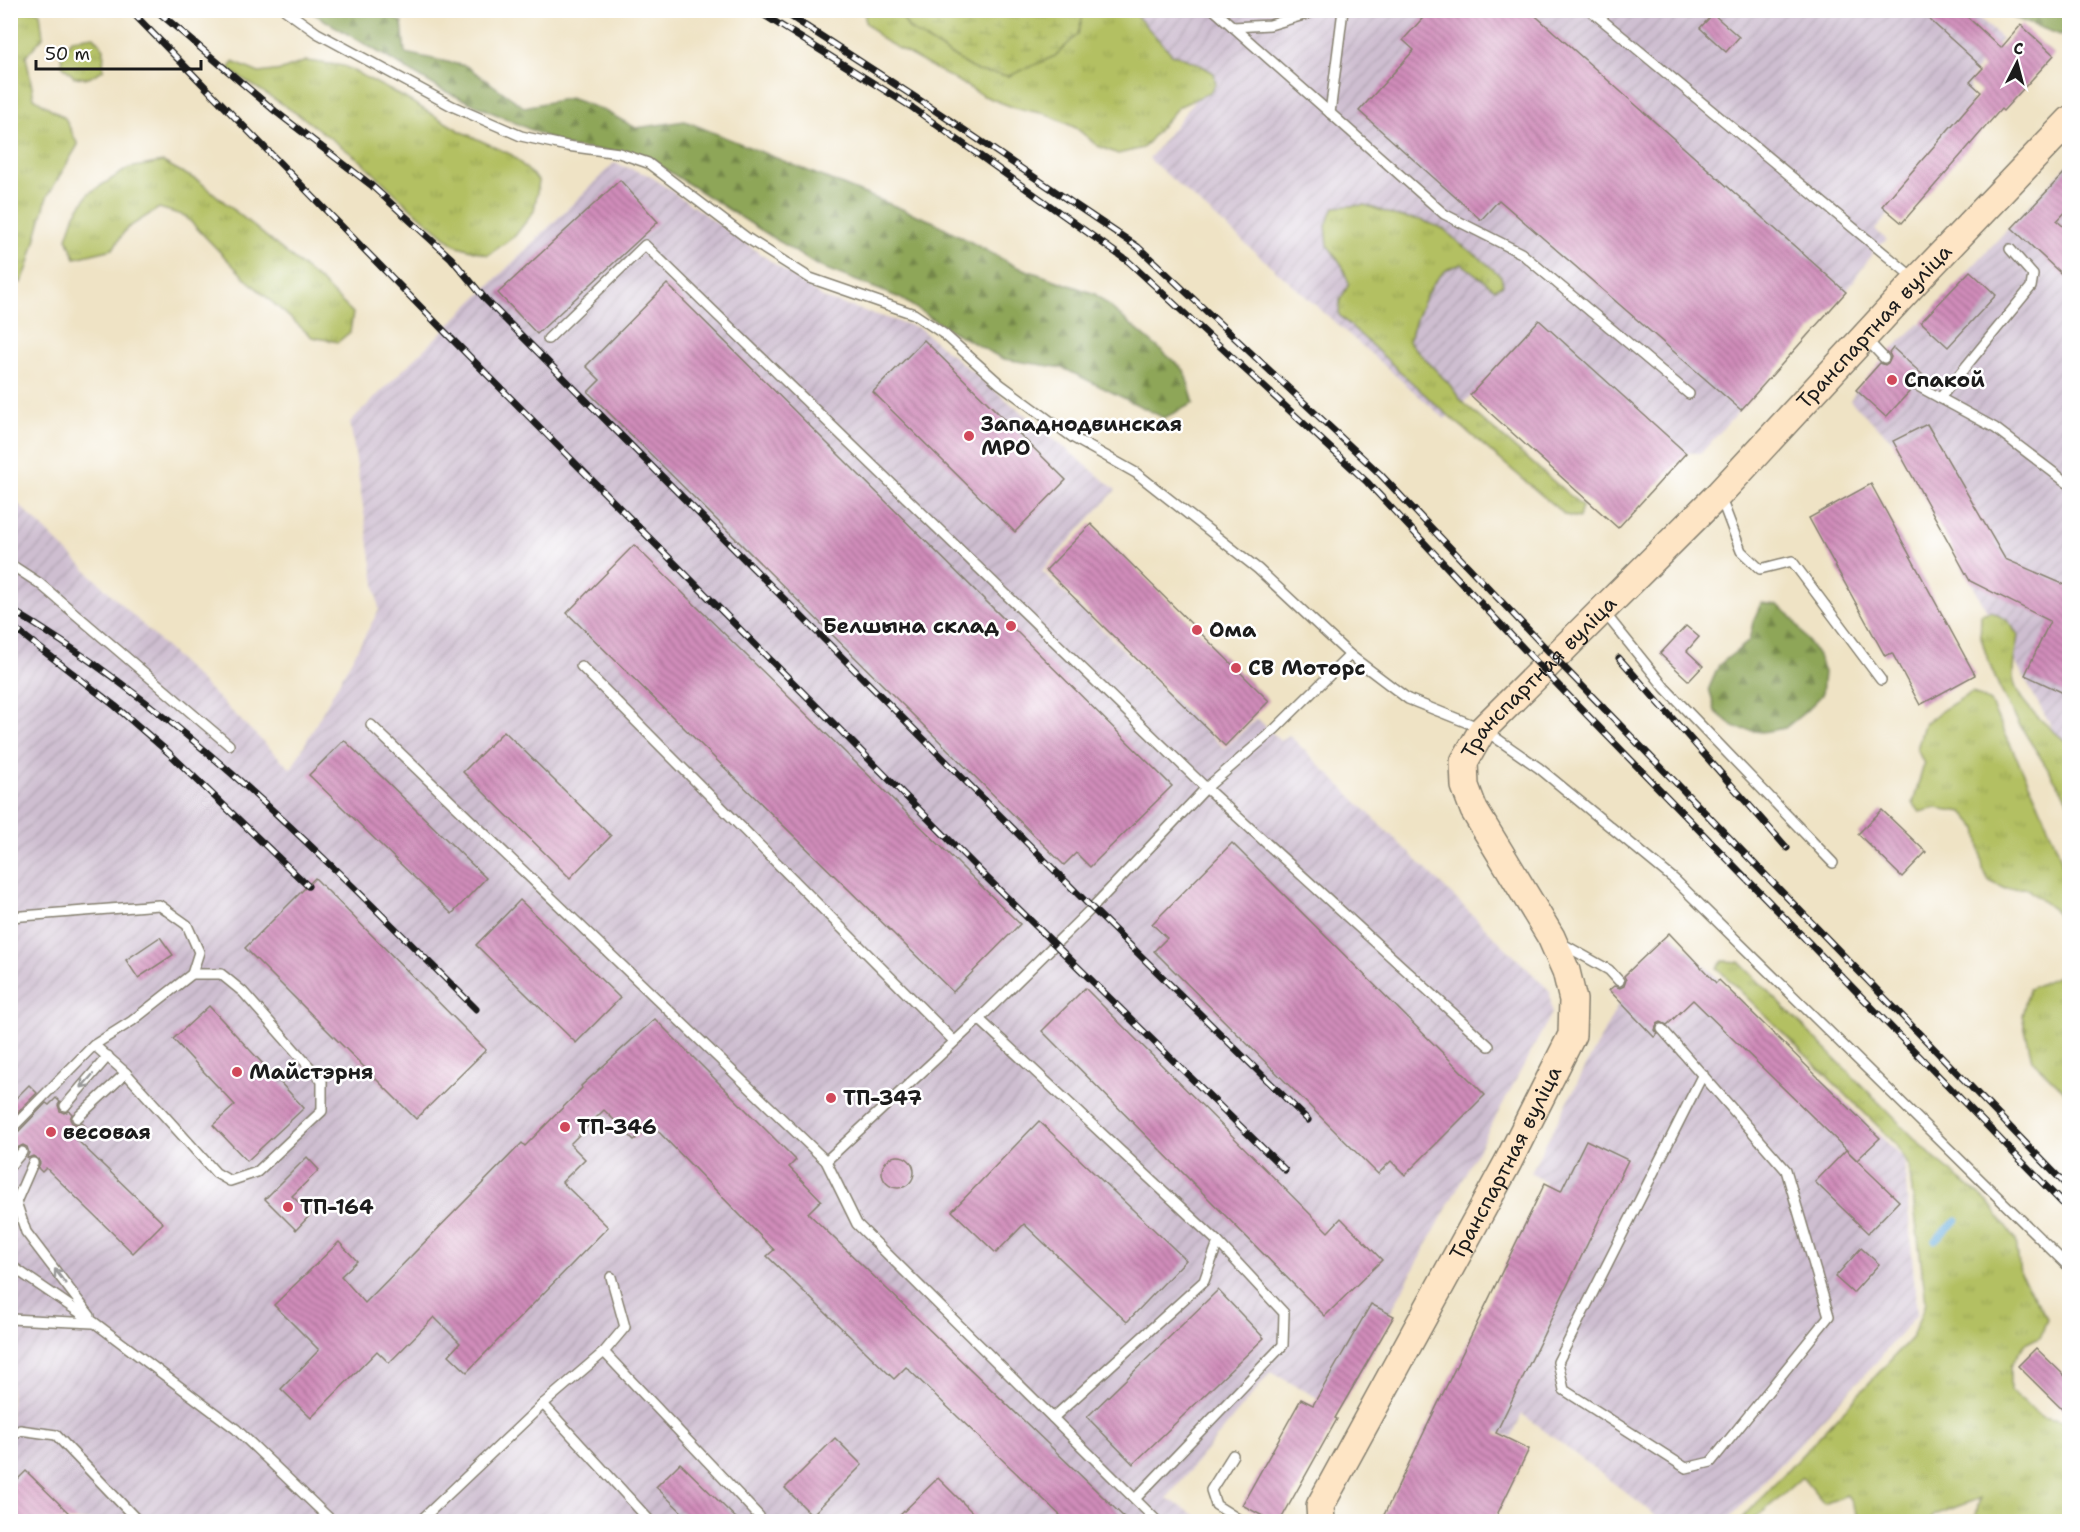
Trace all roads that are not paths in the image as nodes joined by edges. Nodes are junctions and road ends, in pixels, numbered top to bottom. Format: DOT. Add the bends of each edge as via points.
graph roads {
  1 [pos="285,10"];
  2 [pos="1214,10"];
  3 [pos="1311,10"];
  4 [pos="1343,10"];
  5 [pos="1594,12"];
  6 [pos="1233,27"];
  7 [pos="1330,113"];
  8 [pos="2070,120"];
  9 [pos="2010,249"];
  10 [pos="1917,280"];
  11 [pos="1865,338"];
  12 [pos="548,339"];
  13 [pos="1884,358"];
  14 [pos="1916,385"];
  15 [pos="1689,394"];
  16 [pos="1940,398"];
  17 [pos="2070,485"];
  18 [pos="1719,494"];
  19 [pos="10,564"];
  20 [pos="1602,610"];
  21 [pos="1350,655"];
  22 [pos="581,666"];
  23 [pos="1881,680"];
  24 [pos="371,725"];
  25 [pos="1483,729"];
  26 [pos="229,745"];
  27 [pos="1206,788"];
  28 [pos="1833,862"];
  29 [pos="10,917"];
  30 [pos="1551,937"];
  31 [pos="192,974"];
  32 [pos="1619,981"];
  33 [pos="979,1019"];
  34 [pos="1662,1029"];
  35 [pos="954,1041"];
  36 [pos="94,1045"];
  37 [pos="1489,1046"];
  38 [pos="108,1056"];
  39 [pos="126,1073"];
  40 [pos="1702,1074"];
  41 [pos="65,1106"];
  42 [pos="77,1118"];
  43 [pos="10,1130"];
  44 [pos="22,1152"];
  45 [pos="826,1161"];
  46 [pos="33,1163"];
  47 [pos="10,1166"];
  48 [pos="1218,1242"];
  49 [pos="10,1265"];
  50 [pos="2070,1268"];
  51 [pos="611,1276"];
  52 [pos="10,1318"];
  53 [pos="95,1323"];
  54 [pos="604,1352"];
  55 [pos="543,1404"];
  56 [pos="1053,1418"];
  57 [pos="10,1439"];
  58 [pos="1233,1455"];
  59 [pos="1135,1499"];
  60 [pos="1320,1514"];
  61 [pos="139,1521"];
  62 [pos="333,1521"];
  63 [pos="419,1521"];
  64 [pos="651,1521"];
  65 [pos="760,1521"];
  66 [pos="1158,1521"];
  67 [pos="1243,1521"];
  1 -- 21 [label="lane" via="317,33 452,106 521,136 618,153 648,163 747,238 810,278 914,314 1072,437 1136,472 1258,569"];
  2 -- 6 [label="lane"];
  3 -- 6 [label="lane" via="1270,26"];
  4 -- 7 [label="lane"];
  5 -- 10 [label="lane"];
  6 -- 7 [label="lane"];
  7 -- 15 [label="lane" via="1444,214 1521,252"];
  8 -- 10 [label="main road, Транспартная вуліца"];
  9 -- 16 [label="lane" via="2033,275 2031,287"];
  10 -- 11 [label="main road, Транспартная вуліца"];
  11 -- 13 [label="lane"];
  11 -- 18 [label="main road, Транспартная вуліца"];
  12 -- 27 [label="lane" via="645,245"];
  14 -- 16 [label="lane"];
  16 -- 17 [label="lane" via="1995,428"];
  18 -- 20 [label="main road, Транспартная вуліца"];
  18 -- 23 [label="lane" via="1742,551 1760,569 1792,561"];
  19 -- 26 [label="lane" via="39,584"];
  20 -- 25 [label="main road, Транспартная вуліца"];
  20 -- 28 [label="lane" via="1665,688"];
  21 -- 25 [label="lane" via="1408,699"];
  21 -- 27 [label="lane" via="1284,721"];
  22 -- 35 [label="lane"];
  24 -- 45 [label="lane"];
  25 -- 30 [label="main road, Транспартная вуліца" via="1464,762 1465,786 1474,810"];
  25 -- 50 [label="lane" via="1539,768 1675,880"];
  27 -- 33 [label="lane" via="1085,916"];
  27 -- 37 [label="lane"];
  29 -- 31 [label="lane" via="159,905 187,925 199,952"];
  30 -- 32 [label="lane" via="1610,970"];
  30 -- 60 [label="main road, Транспартная вуліца" via="1574,1000 1572,1035"];
  31 -- 36 [label="lane"];
  31 -- 39 [label="lane" via="221,974 243,992 322,1081 322,1111 257,1172 231,1182 216,1173"];
  33 -- 35 [label="lane"];
  33 -- 48 [label="lane"];
  34 -- 40 [label="lane"];
  35 -- 45 [label="lane"];
  36 -- 38 [label="lane"];
  36 -- 43 [label="lane"];
  38 -- 39 [label="lane"];
  38 -- 41 [label="lane, one-way"];
  39 -- 42 [label="lane"];
  40 -- 40 [label="lane" via="1786,1170 1829,1316 1711,1462 1686,1468 1564,1390 1558,1362"];
  44 -- 47 [label="lane"];
  45 -- 56 [label="lane" via="857,1224"];
  53 -- 46 [label="lane, one-way" via="26,1232 16,1202"];
  48 -- 56 [label="lane" via="1204,1281"];
  48 -- 59 [label="lane" via="1284,1313 1283,1345"];
  49 -- 53 [label="lane"];
  51 -- 54 [label="lane" via="625,1327"];
  52 -- 53 [label="lane"];
  53 -- 62 [label="lane" via="236,1429"];
  54 -- 55 [label="lane"];
  54 -- 65 [label="lane"];
  55 -- 63 [label="lane"];
  55 -- 64 [label="lane"];
  56 -- 59 [label="lane"];
  57 -- 61 [label="lane" via="20,1430 56,1435"];
  58 -- 67 [label="lane" via="1211,1490 1216,1504"];
  59 -- 66 [label="lane"];
}
